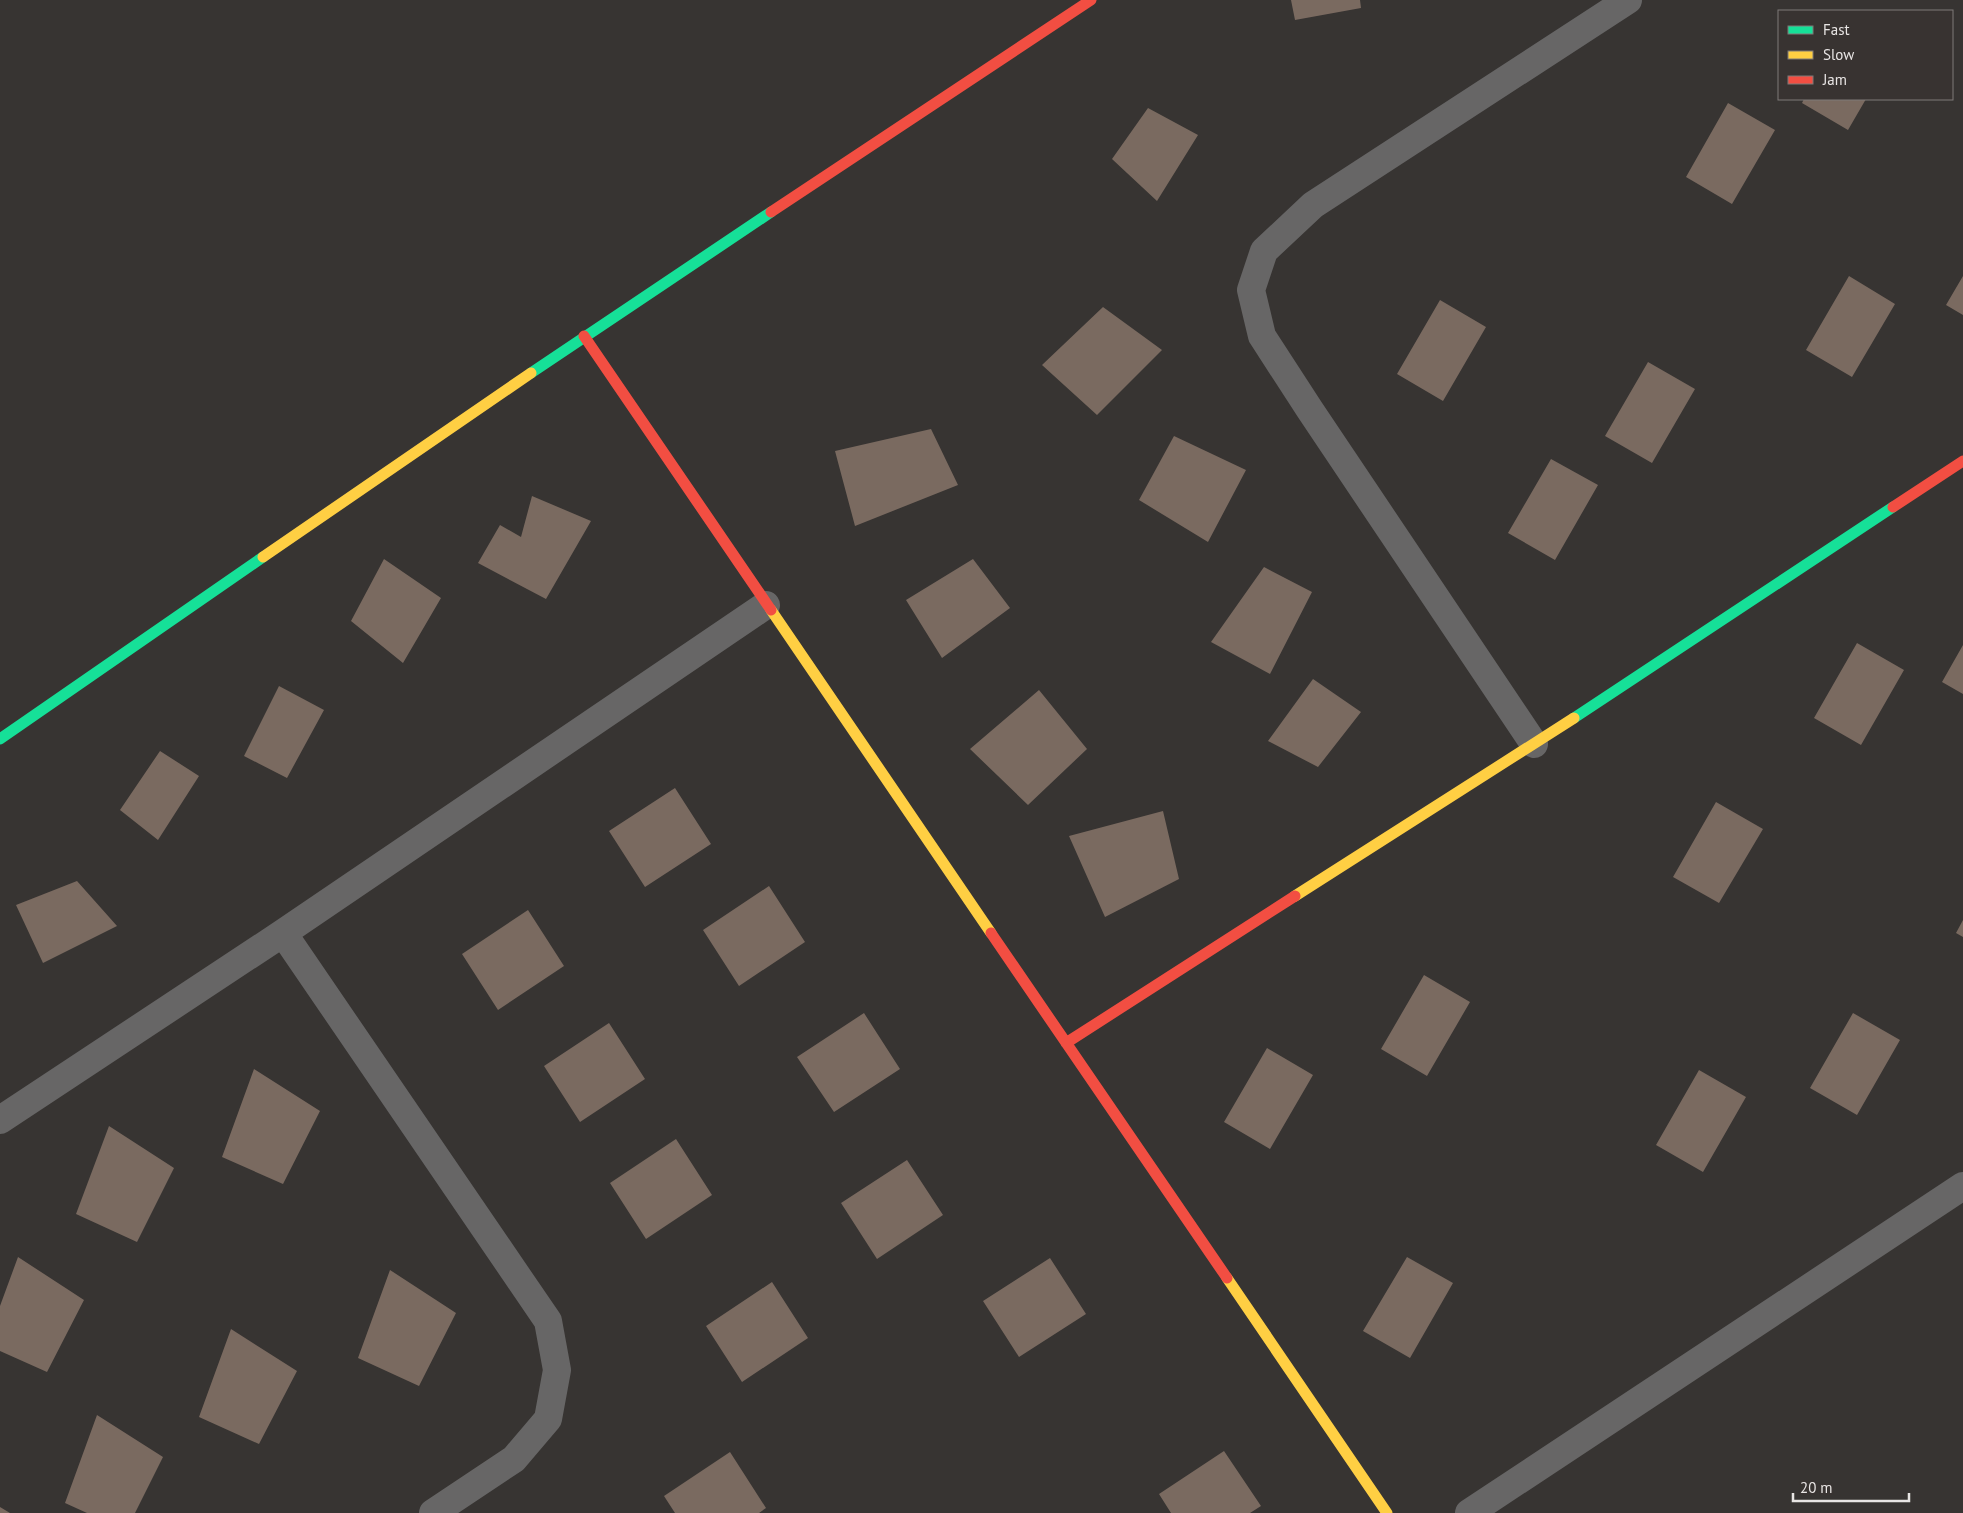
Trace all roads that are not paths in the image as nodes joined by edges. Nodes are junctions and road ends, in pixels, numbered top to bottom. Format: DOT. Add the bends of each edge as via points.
graph roads {
  1 [pos="1091,0"];
  2 [pos="1628,0"];
  3 [pos="584,336"];
  4 [pos="1963,461"];
  5 [pos="766,605"];
  6 [pos="0,738"];
  7 [pos="1534,744"];
  8 [pos="283,933"];
  9 [pos="1066,1043"];
  10 [pos="0,1120"];
  11 [pos="1963,1186"];
  12 [pos="433,1513"];
  13 [pos="1387,1513"];
  14 [pos="1468,1513"];
  1 -- 3 [label="street"];
  2 -- 7 [label="street" via="1313,205 1264,251 1250,290 1262,336"];
  3 -- 5 [label="street"];
  3 -- 6 [label="street"];
  4 -- 7 [label="street"];
  5 -- 8 [label="street"];
  5 -- 9 [label="street"];
  7 -- 9 [label="street"];
  8 -- 10 [label="street"];
  8 -- 12 [label="street" via="548,1321 557,1370 548,1419 514,1459"];
  9 -- 13 [label="street"];
  11 -- 14 [label="street"];
}
